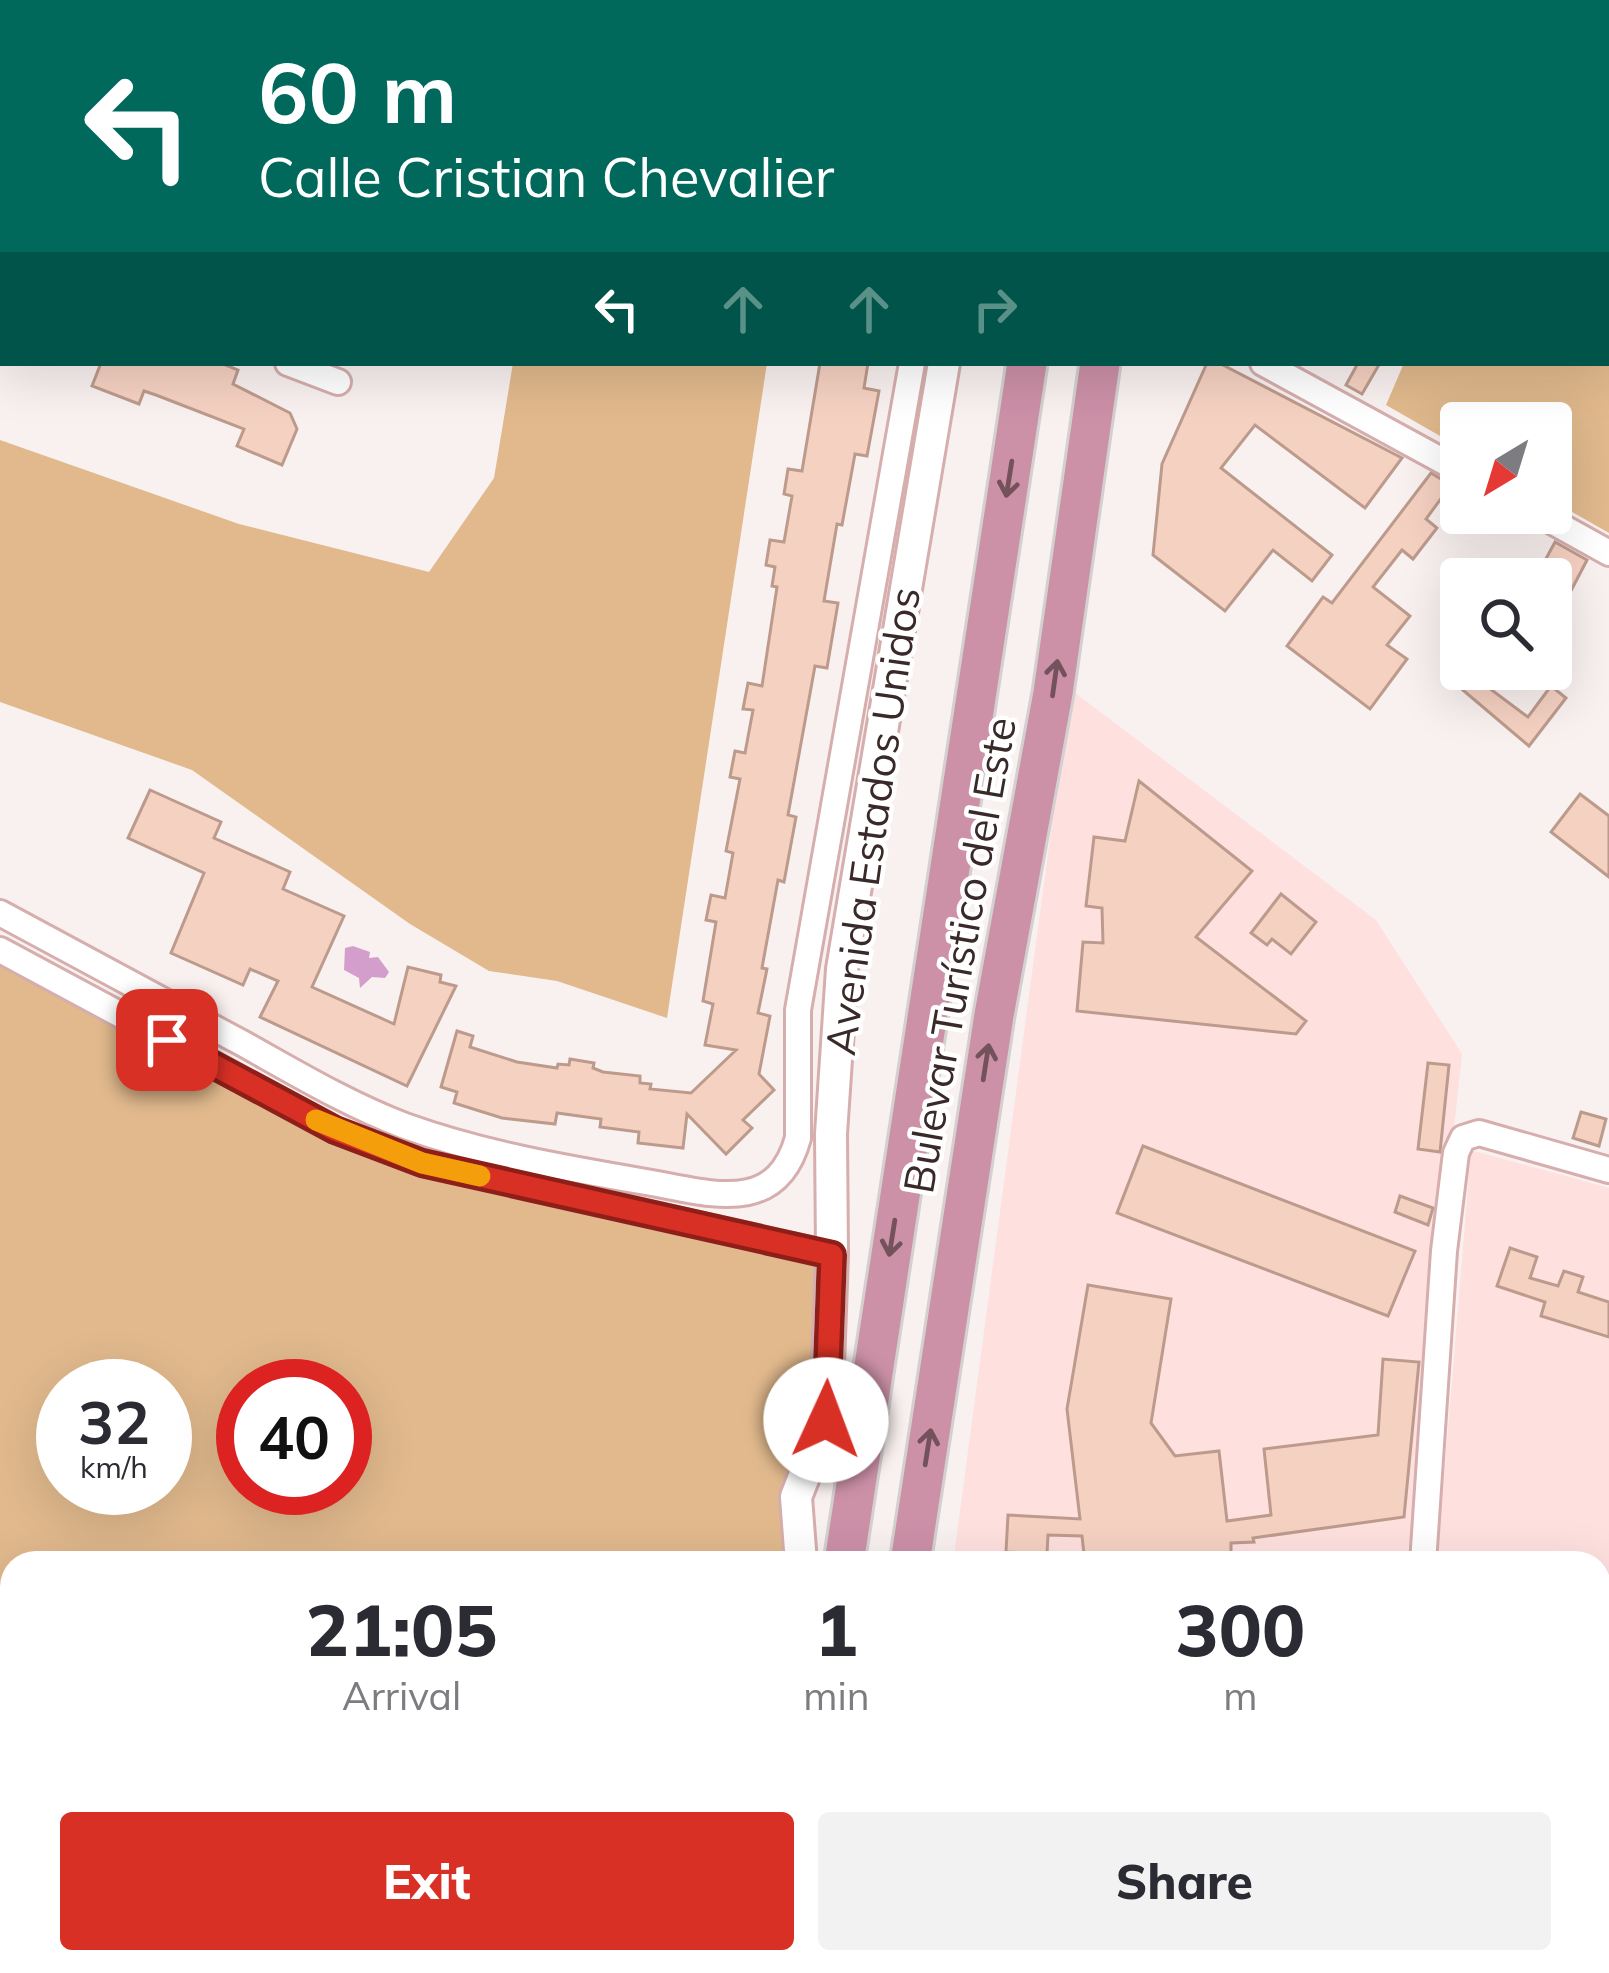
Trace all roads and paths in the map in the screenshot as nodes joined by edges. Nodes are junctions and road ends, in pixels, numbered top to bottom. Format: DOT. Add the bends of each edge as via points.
graph roads {
  1 [pos="296,366"];
  2 [pos="911,366"];
  3 [pos="943,366"];
  4 [pos="1027,366"];
  5 [pos="1101,366"];
  6 [pos="1279,366"];
  7 [pos="338,382"];
  8 [pos="1440,458"];
  9 [pos="1572,532"];
  10 [pos="1609,553"];
  11 [pos="0,913"];
  12 [pos="0,950"];
  13 [pos="1609,1170"];
  14 [pos="832,1255"];
  15 [pos="800,1551"];
  16 [pos="846,1551"];
  17 [pos="912,1551"];
  18 [pos="1424,1551"];
  1 -- 7 [label="street"];
  2 -- 11 [label="street" via="798,1010 798,1138 793,1158 766,1187 727,1196 502,1156 402,1125"];
  3 -- 14 [label="street, Avenida Estados Unidos" via="842,969"];
  4 -- 16 [label="highway, Bulevar Turístico del Este, one-way"];
  17 -- 5 [label="highway, Bulevar Turístico del Este, one-way"];
  6 -- 8 [label="street"];
  9 -- 10 [label="street"];
  12 -- 14 [label="street" via="335,1130 422,1163"];
  13 -- 18 [label="street" via="1479,1133 1463,1138 1444,1251"];
  14 -- 15 [label="street, Avenida Estados Unidos" via="826,1420 796,1497"];
}
